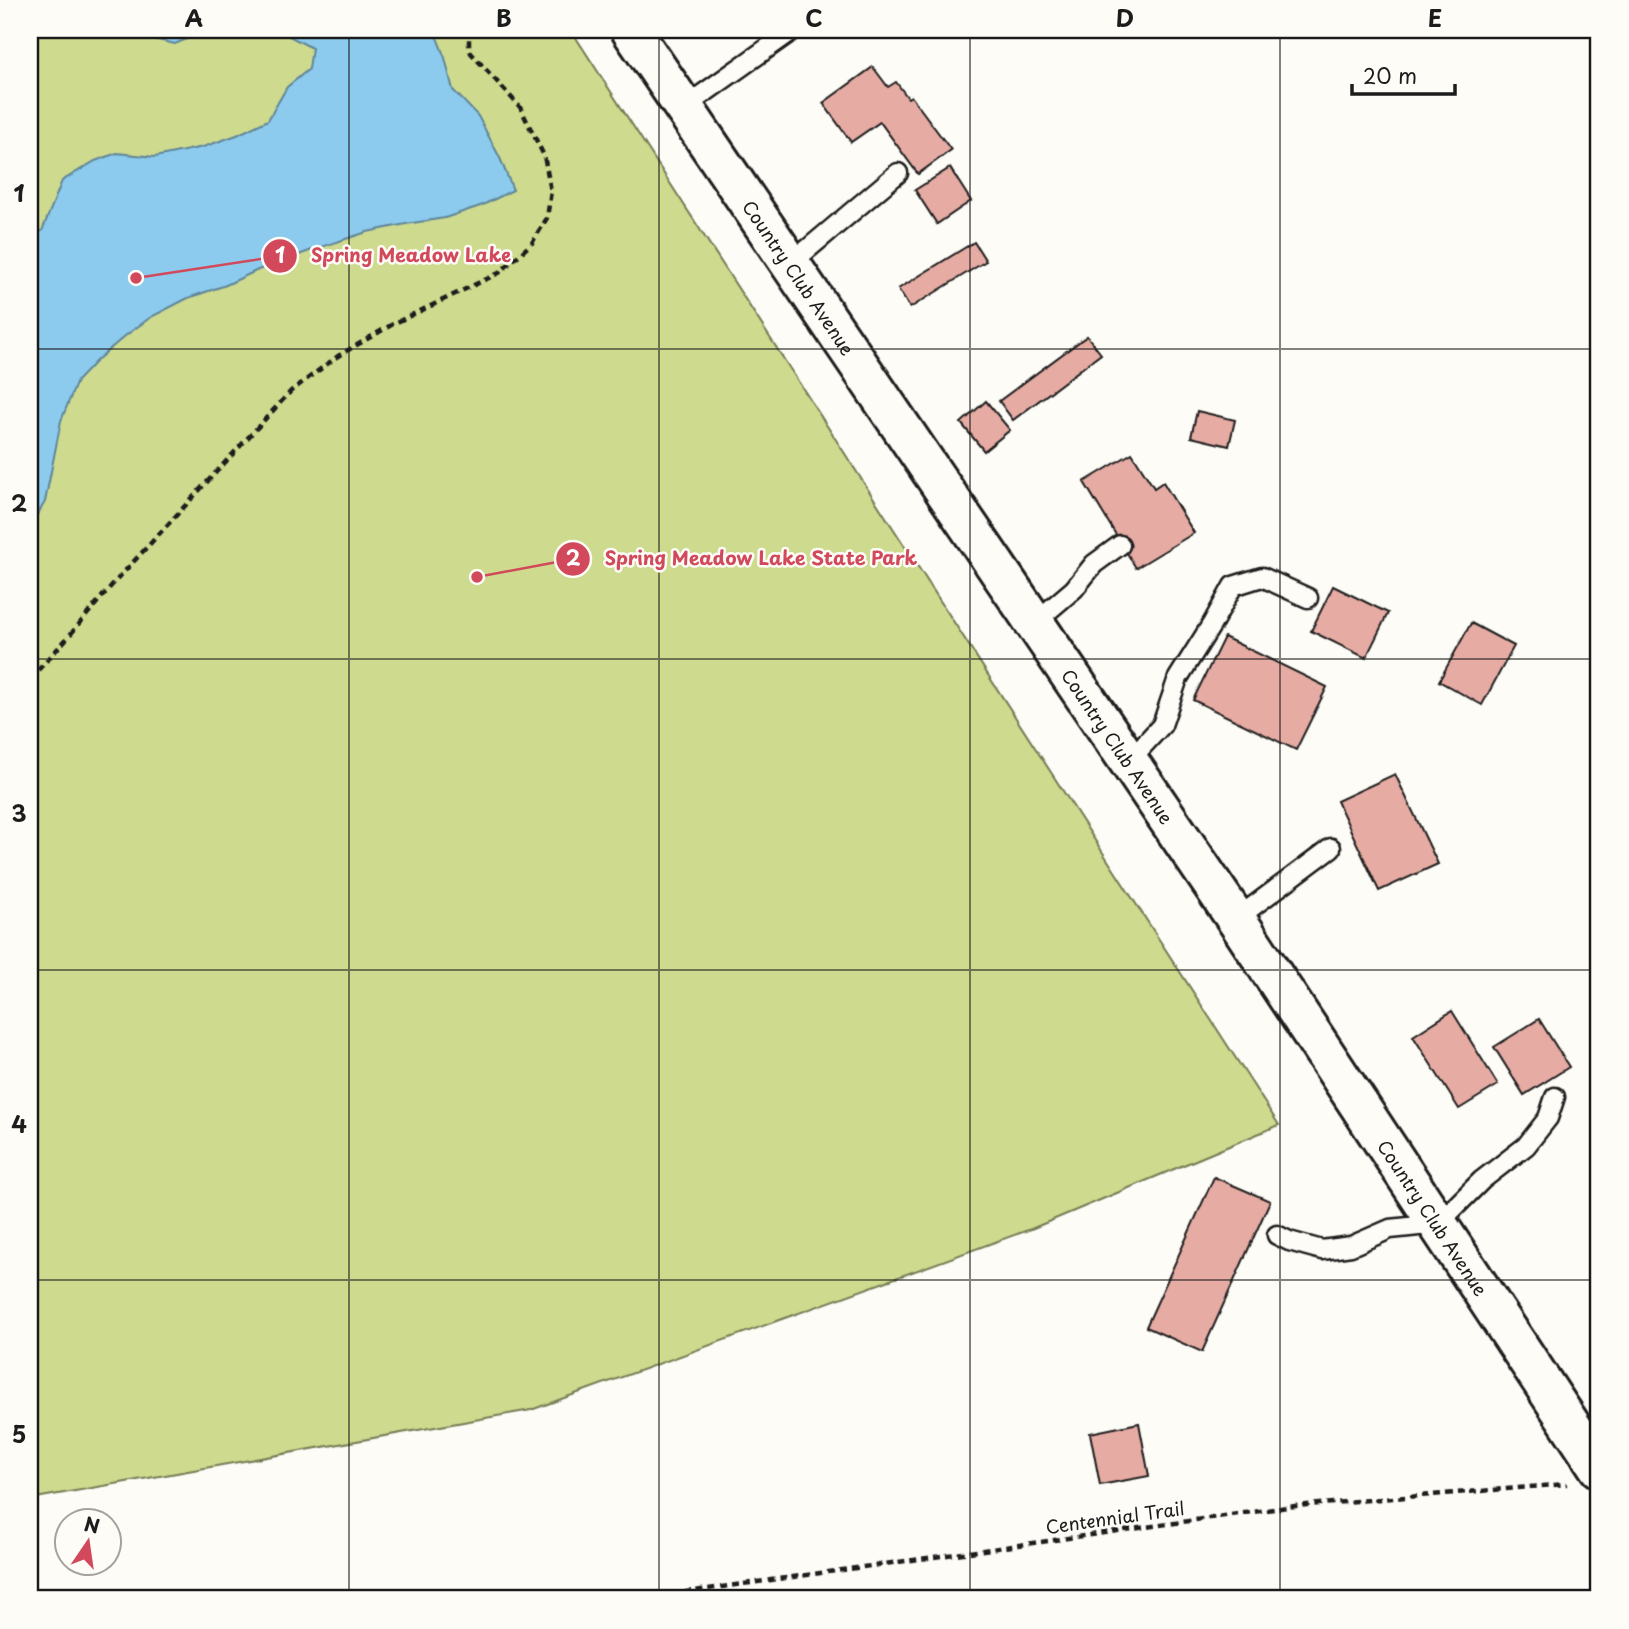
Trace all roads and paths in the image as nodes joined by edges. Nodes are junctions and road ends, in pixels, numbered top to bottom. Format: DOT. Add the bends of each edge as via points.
graph roads {
  1 [pos="469,30"];
  2 [pos="631,30"];
  3 [pos="793,30"];
  4 [pos="683,108"];
  5 [pos="898,173"];
  6 [pos="790,264"];
  7 [pos="1120,545"];
  8 [pos="1308,598"];
  9 [pos="1034,622"];
  10 [pos="30,679"];
  11 [pos="1128,762"];
  12 [pos="1331,848"];
  13 [pos="1236,919"];
  14 [pos="1555,1097"];
  15 [pos="1438,1224"];
  16 [pos="1277,1235"];
  17 [pos="1587,1476"];
  18 [pos="637,1599"];
  1 -- 10 [label="path" via="471,53 520,107 544,156 551,191 547,218 532,243 499,273 393,324 291,391"];
  2 -- 4 [label="street, Country Club Avenue"];
  3 -- 4 [label="lane"];
  4 -- 6 [label="street, Country Club Avenue"];
  5 -- 6 [label="lane"];
  6 -- 9 [label="street, Country Club Avenue"];
  7 -- 9 [label="lane"];
  8 -- 11 [label="lane" via="1262,577 1233,586 1178,678 1162,725"];
  9 -- 11 [label="street, Country Club Avenue"];
  11 -- 13 [label="street, Country Club Avenue"];
  12 -- 13 [label="lane"];
  13 -- 15 [label="street, Country Club Avenue"];
  14 -- 15 [label="lane" via="1548,1118 1526,1146"];
  15 -- 16 [label="lane" via="1390,1228 1351,1246 1322,1250"];
  15 -- 17 [label="street, Country Club Avenue"];
  17 -- 18 [label="path, Centennial Trail" via="1295,1506"];
}
